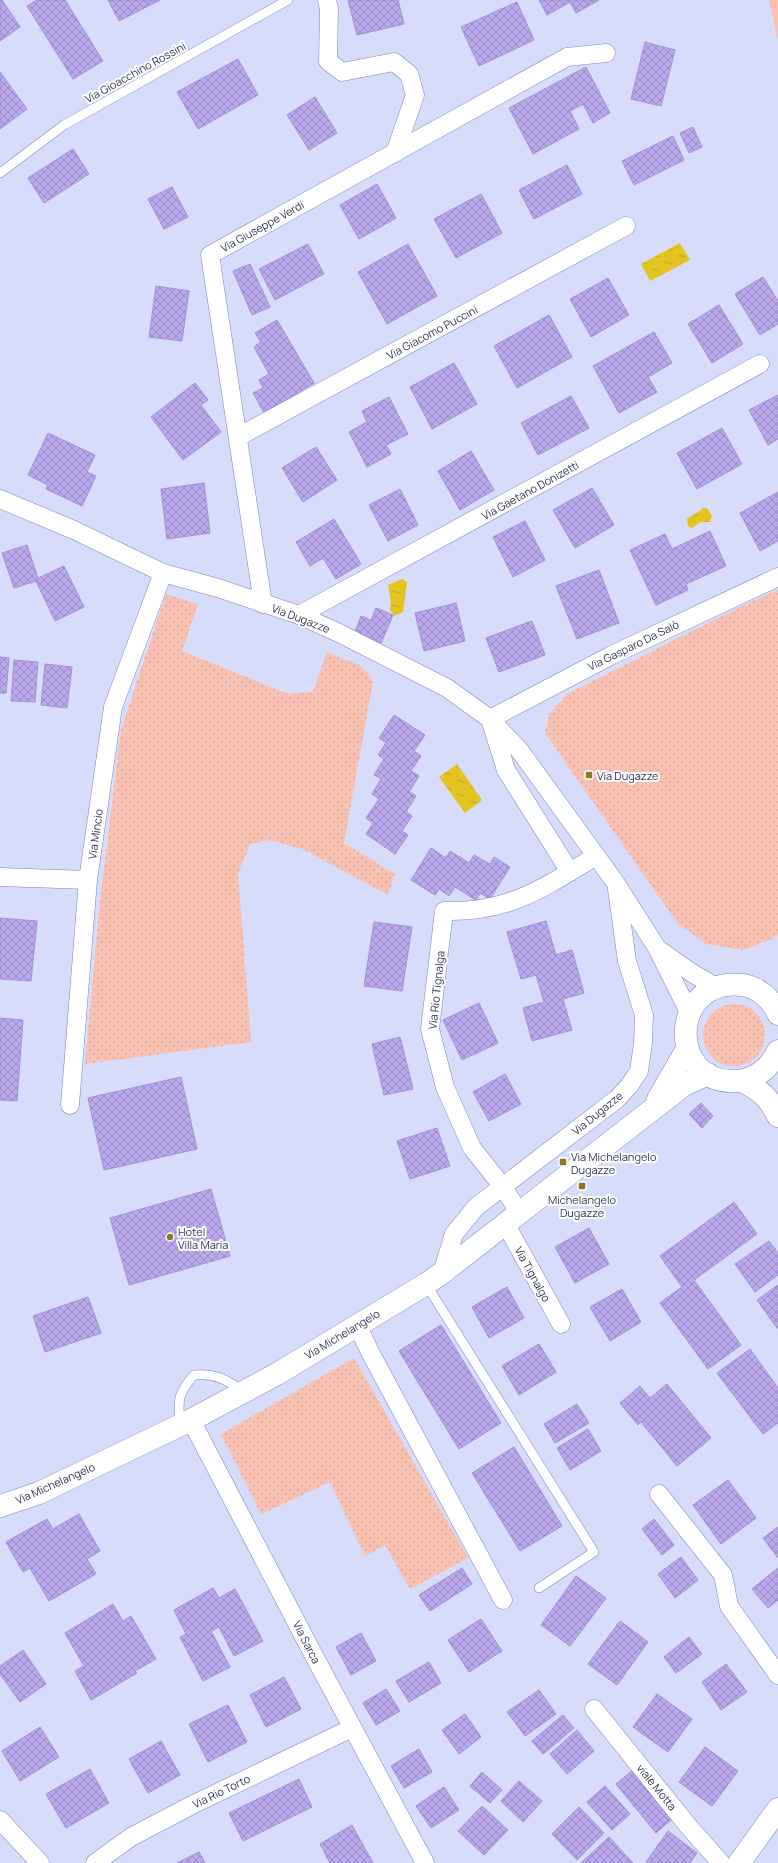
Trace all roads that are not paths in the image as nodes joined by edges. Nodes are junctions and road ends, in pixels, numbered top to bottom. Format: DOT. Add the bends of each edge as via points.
graph roads {
  1 [pos="288,0"];
  2 [pos="327,0"];
  3 [pos="606,53"];
  4 [pos="395,153"];
  5 [pos="0,173"];
  6 [pos="626,226"];
  7 [pos="760,364"];
  8 [pos="238,437"];
  9 [pos="0,499"];
  10 [pos="162,573"];
  11 [pos="778,577"];
  12 [pos="263,604"];
  13 [pos="299,615"];
  14 [pos="490,719"];
  15 [pos="596,856"];
  16 [pos="570,872"];
  17 [pos="0,877"];
  18 [pos="88,880"];
  19 [pos="616,882"];
  20 [pos="657,948"];
  21 [pos="716,987"];
  22 [pos="769,989"];
  23 [pos="689,1012"];
  24 [pos="778,1014"];
  25 [pos="687,1049"];
  26 [pos="777,1061"];
  27 [pos="708,1074"];
  28 [pos="742,1081"];
  29 [pos="70,1105"];
  30 [pos="652,1110"];
  31 [pos="778,1116"];
  32 [pos="503,1188"];
  33 [pos="512,1218"];
  34 [pos="434,1278"];
  35 [pos="561,1324"];
  36 [pos="357,1325"];
  37 [pos="244,1392"];
  38 [pos="186,1423"];
  39 [pos="659,1494"];
  40 [pos="0,1506"];
  41 [pos="539,1588"];
  42 [pos="503,1600"];
  43 [pos="778,1675"];
  44 [pos="594,1709"];
  45 [pos="352,1728"];
  46 [pos="778,1808"];
  47 [pos="0,1820"];
  48 [pos="40,1863"];
  49 [pos="95,1863"];
  50 [pos="425,1863"];
  51 [pos="721,1863"];
  52 [pos="738,1863"];
  1 -- 5 [label="lane, Via Gioacchino Rossini" via="64,125"];
  2 -- 4 [label="street" via="328,62 342,72 394,62 409,74 415,95"];
  3 -- 4 [label="street, Via Giuseppe Verdi" via="567,57"];
  4 -- 8 [label="street, Via Giuseppe Verdi" via="210,255"];
  6 -- 8 [label="street, Via Giacomo Puccini"];
  7 -- 13 [label="street, Via Gaetano Donizetti"];
  8 -- 12 [label="street, Via Giuseppe Verdi"];
  9 -- 10 [label="street, Via Dugazze" via="74,530"];
  10 -- 12 [label="street, Via Dugazze" via="218,588"];
  10 -- 18 [label="street, Via Mincio" via="113,707"];
  11 -- 14 [label="street, Via Gasparo Da Salò" via="612,655"];
  12 -- 13 [label="street, Via Dugazze"];
  13 -- 14 [label="street, Via Dugazze" via="448,688"];
  14 -- 15 [label="street, Via Dugazze" via="520,751"];
  14 -- 16 [label="street" via="506,770"];
  15 -- 16 [label="street, Via Rio Tignalga"];
  15 -- 19 [label="street, Via Dugazze"];
  16 -- 32 [label="street, Via Rio Tignalga" via="537,892 503,906 463,912 444,911 430,1029 445,1086 472,1148"];
  17 -- 18 [label="street"];
  18 -- 29 [label="street, Via Mincio"];
  19 -- 20 [label="street, Via Dugazze"];
  19 -- 32 [label="street, Via Dugazze" via="627,961 644,1015 639,1071 617,1098"];
  20 -- 21 [label="street, Via Dugazze"];
  20 -- 23 [label="street, Via Dugazze"];
  21 -- 22 [label="street" via="732,984"];
  21 -- 23 [label="street" via="701,997"];
  22 -- 24 [label="street" via="770,1001"];
  23 -- 25 [label="street" via="685,1036"];
  25 -- 27 [label="street" via="695,1063"];
  25 -- 30 [label="street, Via Michelangelo"];
  26 -- 28 [label="street" via="755,1076"];
  27 -- 28 [label="street" via="719,1080"];
  27 -- 30 [label="street, Via Michelangelo" via="684,1085"];
  28 -- 31 [label="street" via="757,1088 770,1100"];
  30 -- 33 [label="street, Via Michelangelo"];
  32 -- 33 [label="street, Via Rio Tignalga"];
  32 -- 34 [label="street, Via Dugazze" via="476,1207 454,1234"];
  33 -- 34 [label="street, Via Michelangelo"];
  33 -- 35 [label="street, Via Tignalgo"];
  34 -- 36 [label="street, Via Michelangelo"];
  34 -- 41 [label="lane" via="594,1552"];
  36 -- 37 [label="street, Via Michelangelo"];
  36 -- 42 [label="street" via="370,1354"];
  37 -- 38 [label="street, Via Michelangelo"];
  37 -- 38 [label="lane" via="223,1378 208,1374 194,1375 183,1387 178,1404"];
  38 -- 40 [label="street, Via Michelangelo" via="39,1493"];
  38 -- 45 [label="street, Via Sarca"];
  39 -- 43 [label="street" via="723,1575 729,1606"];
  44 -- 51 [label="street, viale Motta" via="688,1827"];
  45 -- 49 [label="street, Via Rio Torto" via="131,1837"];
  45 -- 50 [label="street, Via Sarca"];
  46 -- 52 [label="street"];
  47 -- 48 [label="street"];
}
